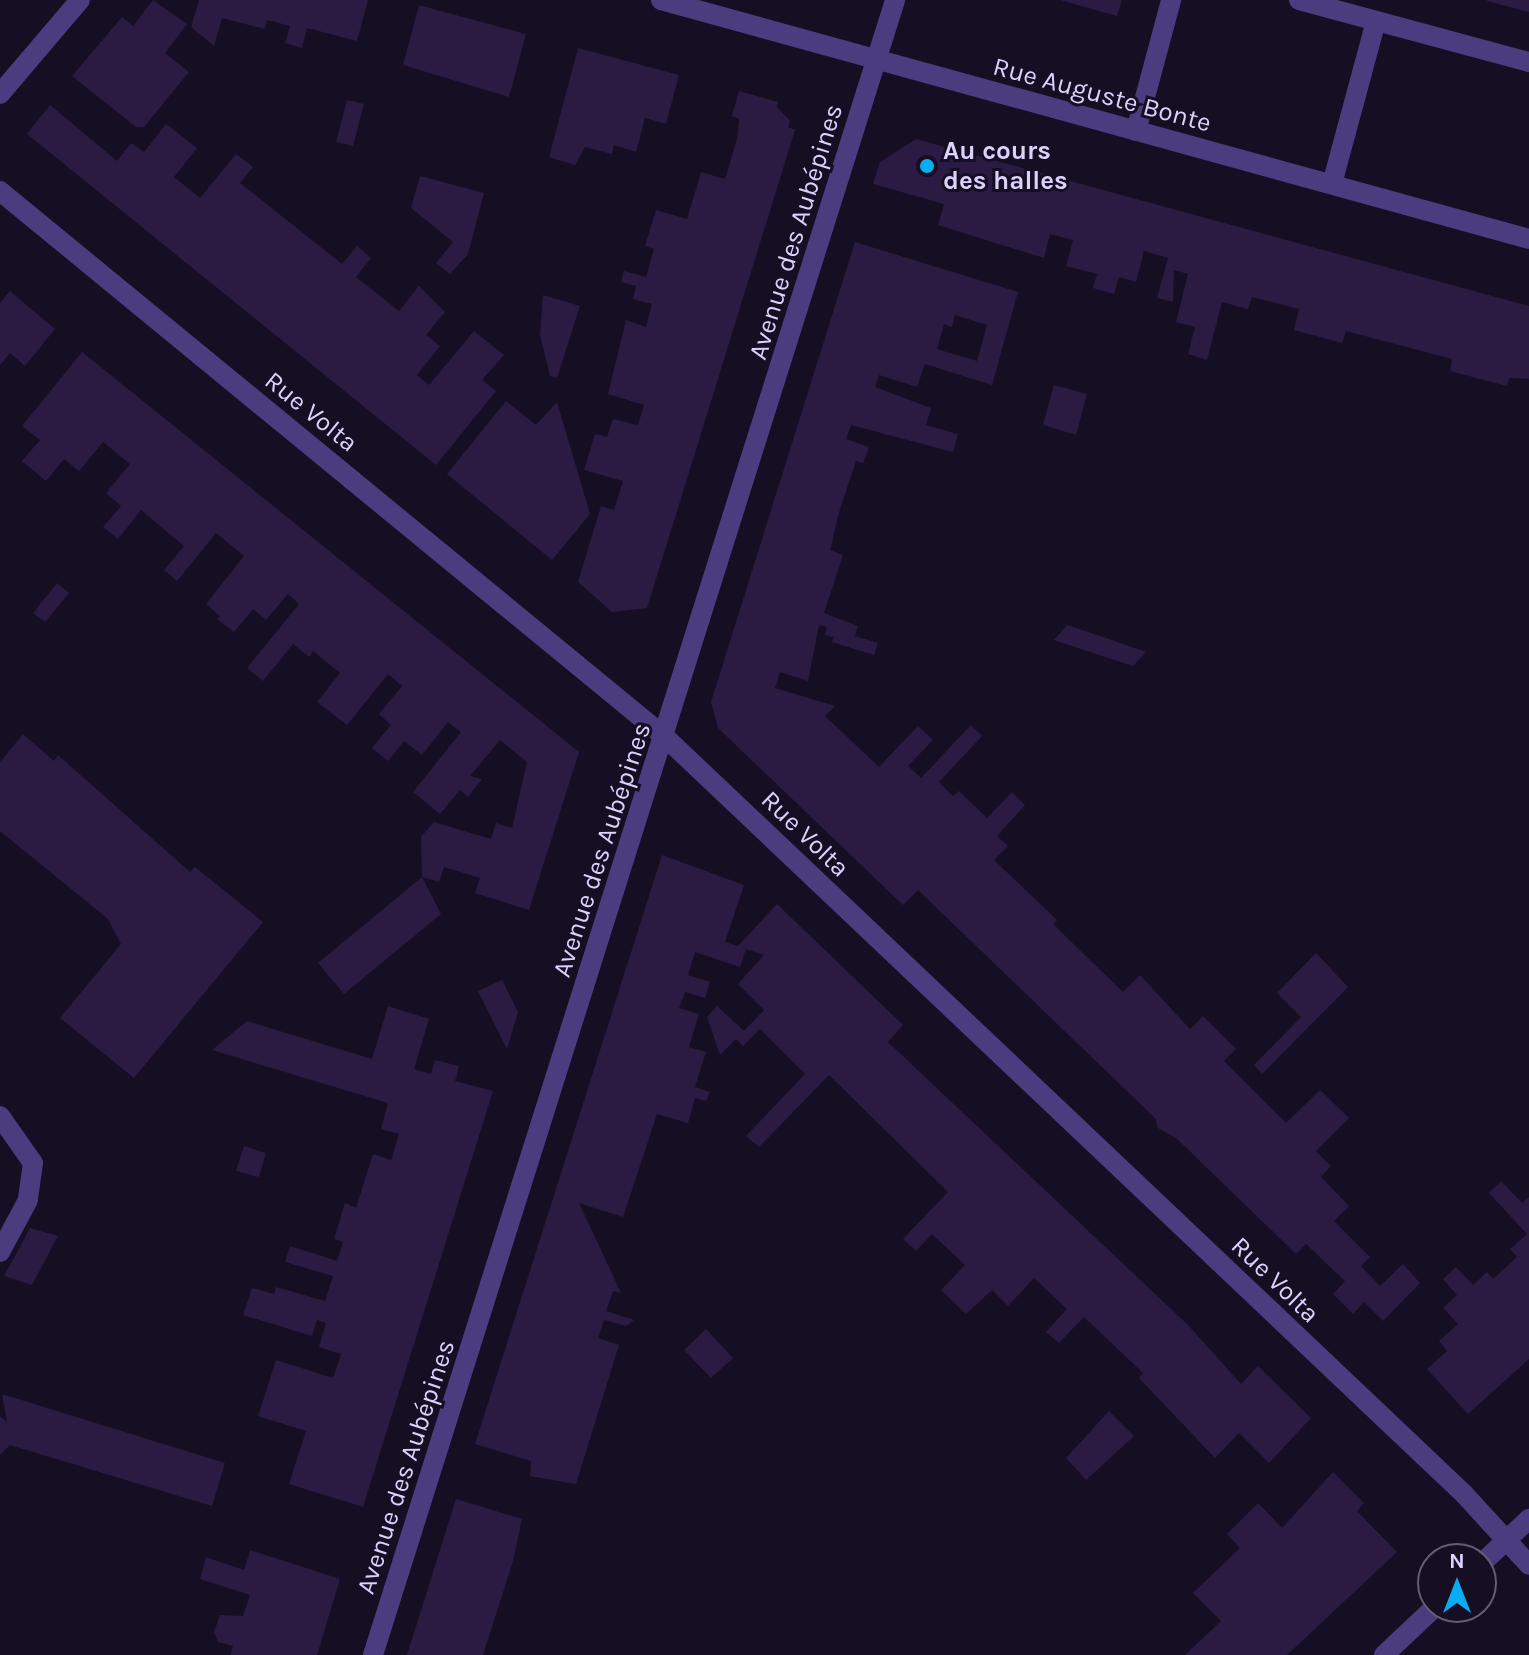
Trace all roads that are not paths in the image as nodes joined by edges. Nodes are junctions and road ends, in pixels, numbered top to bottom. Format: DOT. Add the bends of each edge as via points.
graph roads {
  1 [pos="80,0"];
  2 [pos="895,0"];
  3 [pos="1171,0"];
  4 [pos="1299,0"];
  5 [pos="670,1"];
  6 [pos="1376,21"];
  7 [pos="876,59"];
  8 [pos="1529,62"];
  9 [pos="0,94"];
  10 [pos="1136,131"];
  11 [pos="1332,184"];
  12 [pos="0,191"];
  13 [pos="1529,239"];
  14 [pos="665,737"];
  15 [pos="0,1116"];
  16 [pos="0,1252"];
  17 [pos="1529,1519"];
  18 [pos="1505,1541"];
  19 [pos="1497,1549"];
  20 [pos="1529,1565"];
  21 [pos="1418,1623"];
  22 [pos="373,1655"];
  23 [pos="1384,1655"];
  1 -- 9 [label="street"];
  2 -- 7 [label="street, Avenue des Aubépines"];
  3 -- 10 [label="street"];
  4 -- 6 [label="street"];
  5 -- 7 [label="street, Rue Auguste Bonte"];
  6 -- 8 [label="street"];
  6 -- 11 [label="street"];
  7 -- 10 [label="street, Rue Auguste Bonte"];
  7 -- 14 [label="street, Avenue des Aubépines"];
  10 -- 11 [label="street, Rue Auguste Bonte"];
  11 -- 13 [label="street, Rue Auguste Bonte"];
  12 -- 14 [label="street, Rue Volta"];
  14 -- 18 [label="street, Rue Volta" via="1464,1494"];
  14 -- 22 [label="street, Avenue des Aubépines"];
  15 -- 16 [label="street" via="33,1163 28,1200"];
  17 -- 18 [label="street"];
  18 -- 19 [label="street"];
  18 -- 20 [label="street, Rue Volta"];
  21 -- 23 [label="street"];
}
